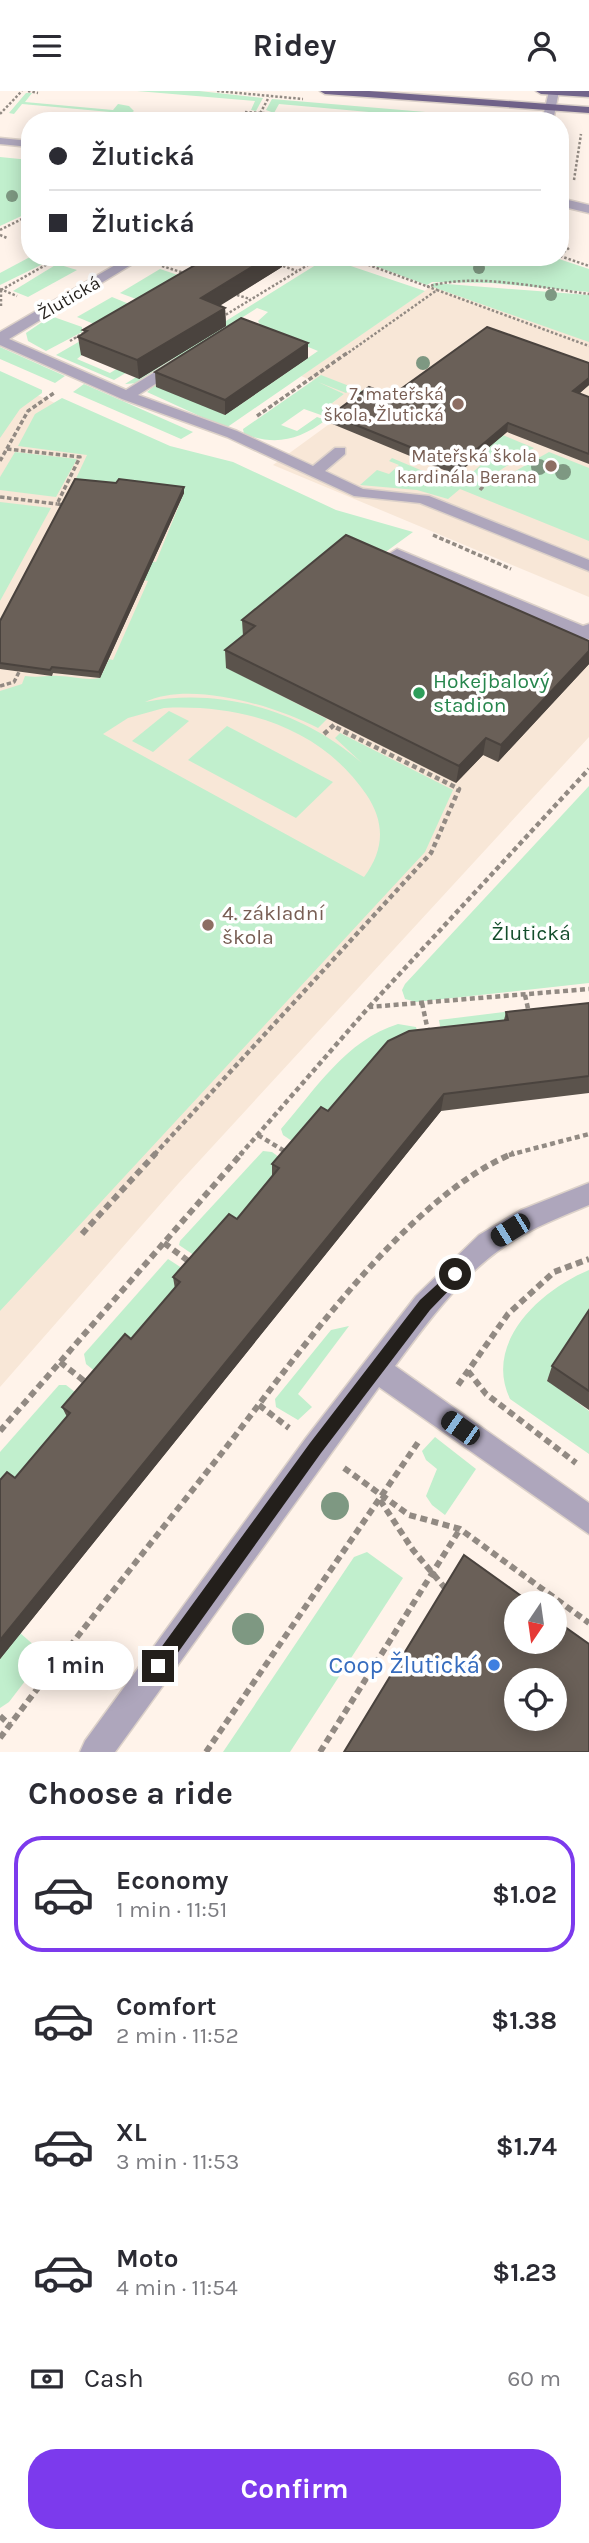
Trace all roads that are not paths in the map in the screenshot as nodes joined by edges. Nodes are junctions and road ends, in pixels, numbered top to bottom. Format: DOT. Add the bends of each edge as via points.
graph roads {
  1 [pos="325,91"];
  2 [pos="541,91"];
  3 [pos="553,91"];
  4 [pos="589,94"];
  5 [pos="549,108"];
  6 [pos="589,110"];
  7 [pos="548,112"];
  8 [pos="0,141"];
  9 [pos="21,143"];
  10 [pos="569,204"];
  11 [pos="589,209"];
  12 [pos="123,266"];
  13 [pos="0,339"];
  14 [pos="195,353"];
  15 [pos="127,396"];
  16 [pos="340,451"];
  17 [pos="314,473"];
  18 [pos="397,554"];
  19 [pos="589,566"];
  20 [pos="589,631"];
  21 [pos="589,1194"];
  22 [pos="376,1369"];
  23 [pos="589,1520"];
  24 [pos="96,1752"];
  1 -- 5 [label="main road"];
  2 -- 3 [label="main road"];
  3 -- 4 [label="main road"];
  3 -- 5 [label="street"];
  5 -- 6 [label="main road"];
  5 -- 7 [label="street"];
  8 -- 9 [label="street"];
  10 -- 11 [label="street"];
  12 -- 13 [label="street, Žlutická"];
  13 -- 15 [label="street"];
  14 -- 15 [label="street"];
  15 -- 17 [label="street" via="232,434"];
  16 -- 17 [label="street"];
  17 -- 19 [label="street" via="360,493 422,499"];
  18 -- 20 [label="street" via="586,634"];
  21 -- 22 [label="street" via="530,1218 488,1243 425,1305"];
  22 -- 23 [label="street"];
  22 -- 24 [label="street"];
}
